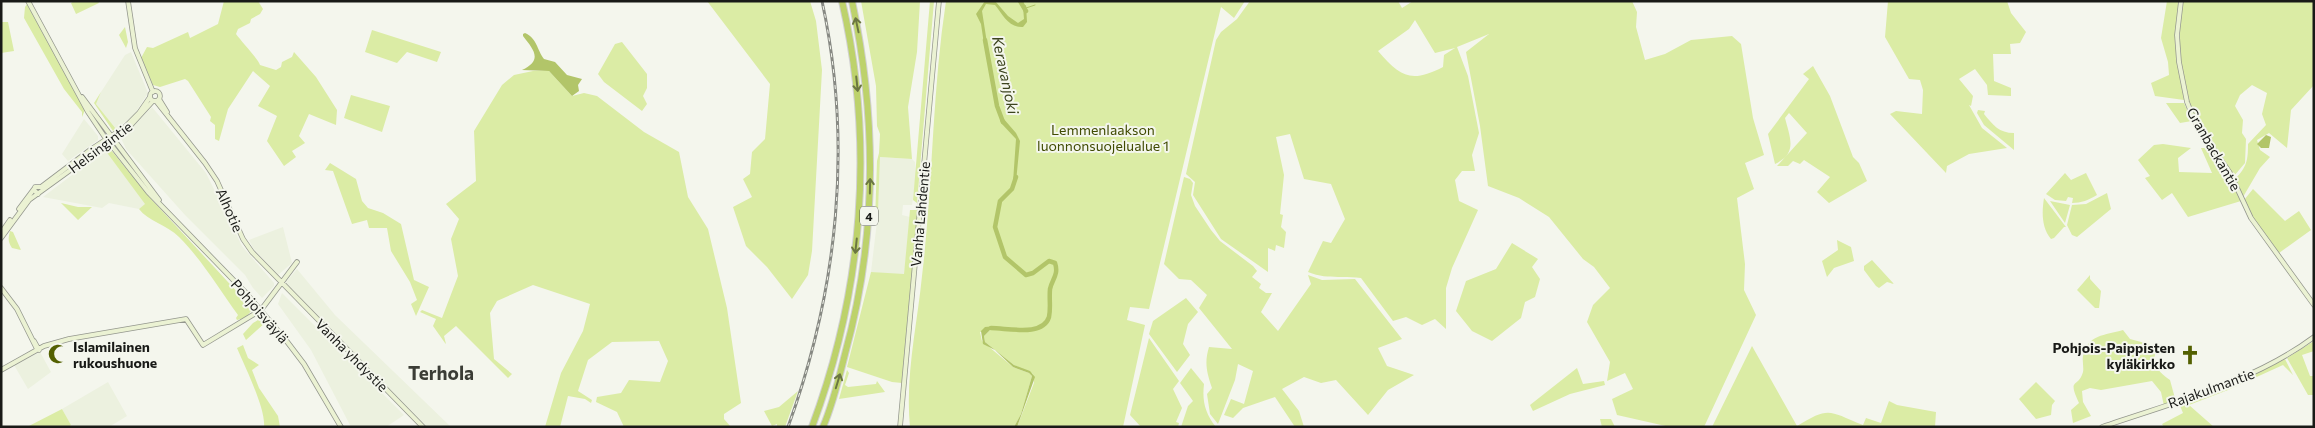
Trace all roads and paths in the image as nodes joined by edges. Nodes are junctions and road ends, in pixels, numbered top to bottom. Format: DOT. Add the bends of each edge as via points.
graph roads {
  1 [pos="28,1"];
  2 [pos="128,1"];
  3 [pos="842,1"];
  4 [pos="852,1"];
  5 [pos="939,1"];
  6 [pos="2181,1"];
  7 [pos="152,92"];
  8 [pos="150,97"];
  9 [pos="156,101"];
  10 [pos="109,139"];
  11 [pos="86,158"];
  12 [pos="72,170"];
  13 [pos="42,188"];
  14 [pos="34,189"];
  15 [pos="38,194"];
  16 [pos="1,233"];
  17 [pos="1,238"];
  18 [pos="297,262"];
  19 [pos="281,284"];
  20 [pos="1,288"];
  21 [pos="2314,305"];
  22 [pos="261,310"];
  23 [pos="2314,337"];
  24 [pos="38,349"];
  25 [pos="1,370"];
  26 [pos="341,427"];
  27 [pos="423,427"];
  28 [pos="812,427"];
  29 [pos="823,427"];
  30 [pos="900,427"];
  31 [pos="2102,427"];
  1 -- 10 [label="main road, Pohjoisväylä" via="78,92"];
  2 -- 7 [label="main road" via="136,52"];
  3 -- 28 [label="highway, 4, one-way" via="859,103 860,200 854,270 845,316"];
  29 -- 4 [label="highway, 4, one-way" via="840,376 864,271 870,200 868,103"];
  5 -- 30 [label="main road, Vanha Lahdentie"];
  6 -- 21 [label="main road, Granbackantie" via="2177,35 2179,62 2187,102 2195,122 2230,173 2251,218"];
  7 -- 8 [label="main road, Helsingintie"];
  7 -- 9 [label="main road" via="159,93"];
  8 -- 9 [label="main road"];
  8 -- 10 [label="main road, Helsingintie" via="130,122"];
  9 -- 10 [label="main road, Helsingintie" via="149,103 131,125"];
  9 -- 19 [label="main road, Alhotie" via="212,173 247,246"];
  10 -- 11 [label="main road, Helsingintie"];
  10 -- 13 [label="main road, Helsingintie"];
  10 -- 22 [label="main road, Pohjoisväylä" via="164,206"];
  11 -- 12 [label="main road"];
  11 -- 13 [label="main road, Helsingintie"];
  13 -- 14 [label="main road" via="36,186"];
  13 -- 15 [label="main road" via="42,193"];
  14 -- 15 [label="main road"];
  14 -- 16 [label="main road"];
  15 -- 17 [label="main road"];
  18 -- 19 [label="main road"];
  19 -- 22 [label="main road"];
  19 -- 27 [label="main road, Vanha yhdystie"];
  20 -- 24 [label="main road" via="17,309"];
  22 -- 24 [label="main road" via="203,345 186,319 69,339"];
  22 -- 26 [label="main road, Pohjoisväylä" via="304,364"];
  23 -- 31 [label="main road, Rajakulmantie" via="2258,371"];
  24 -- 25 [label="main road"];
}
